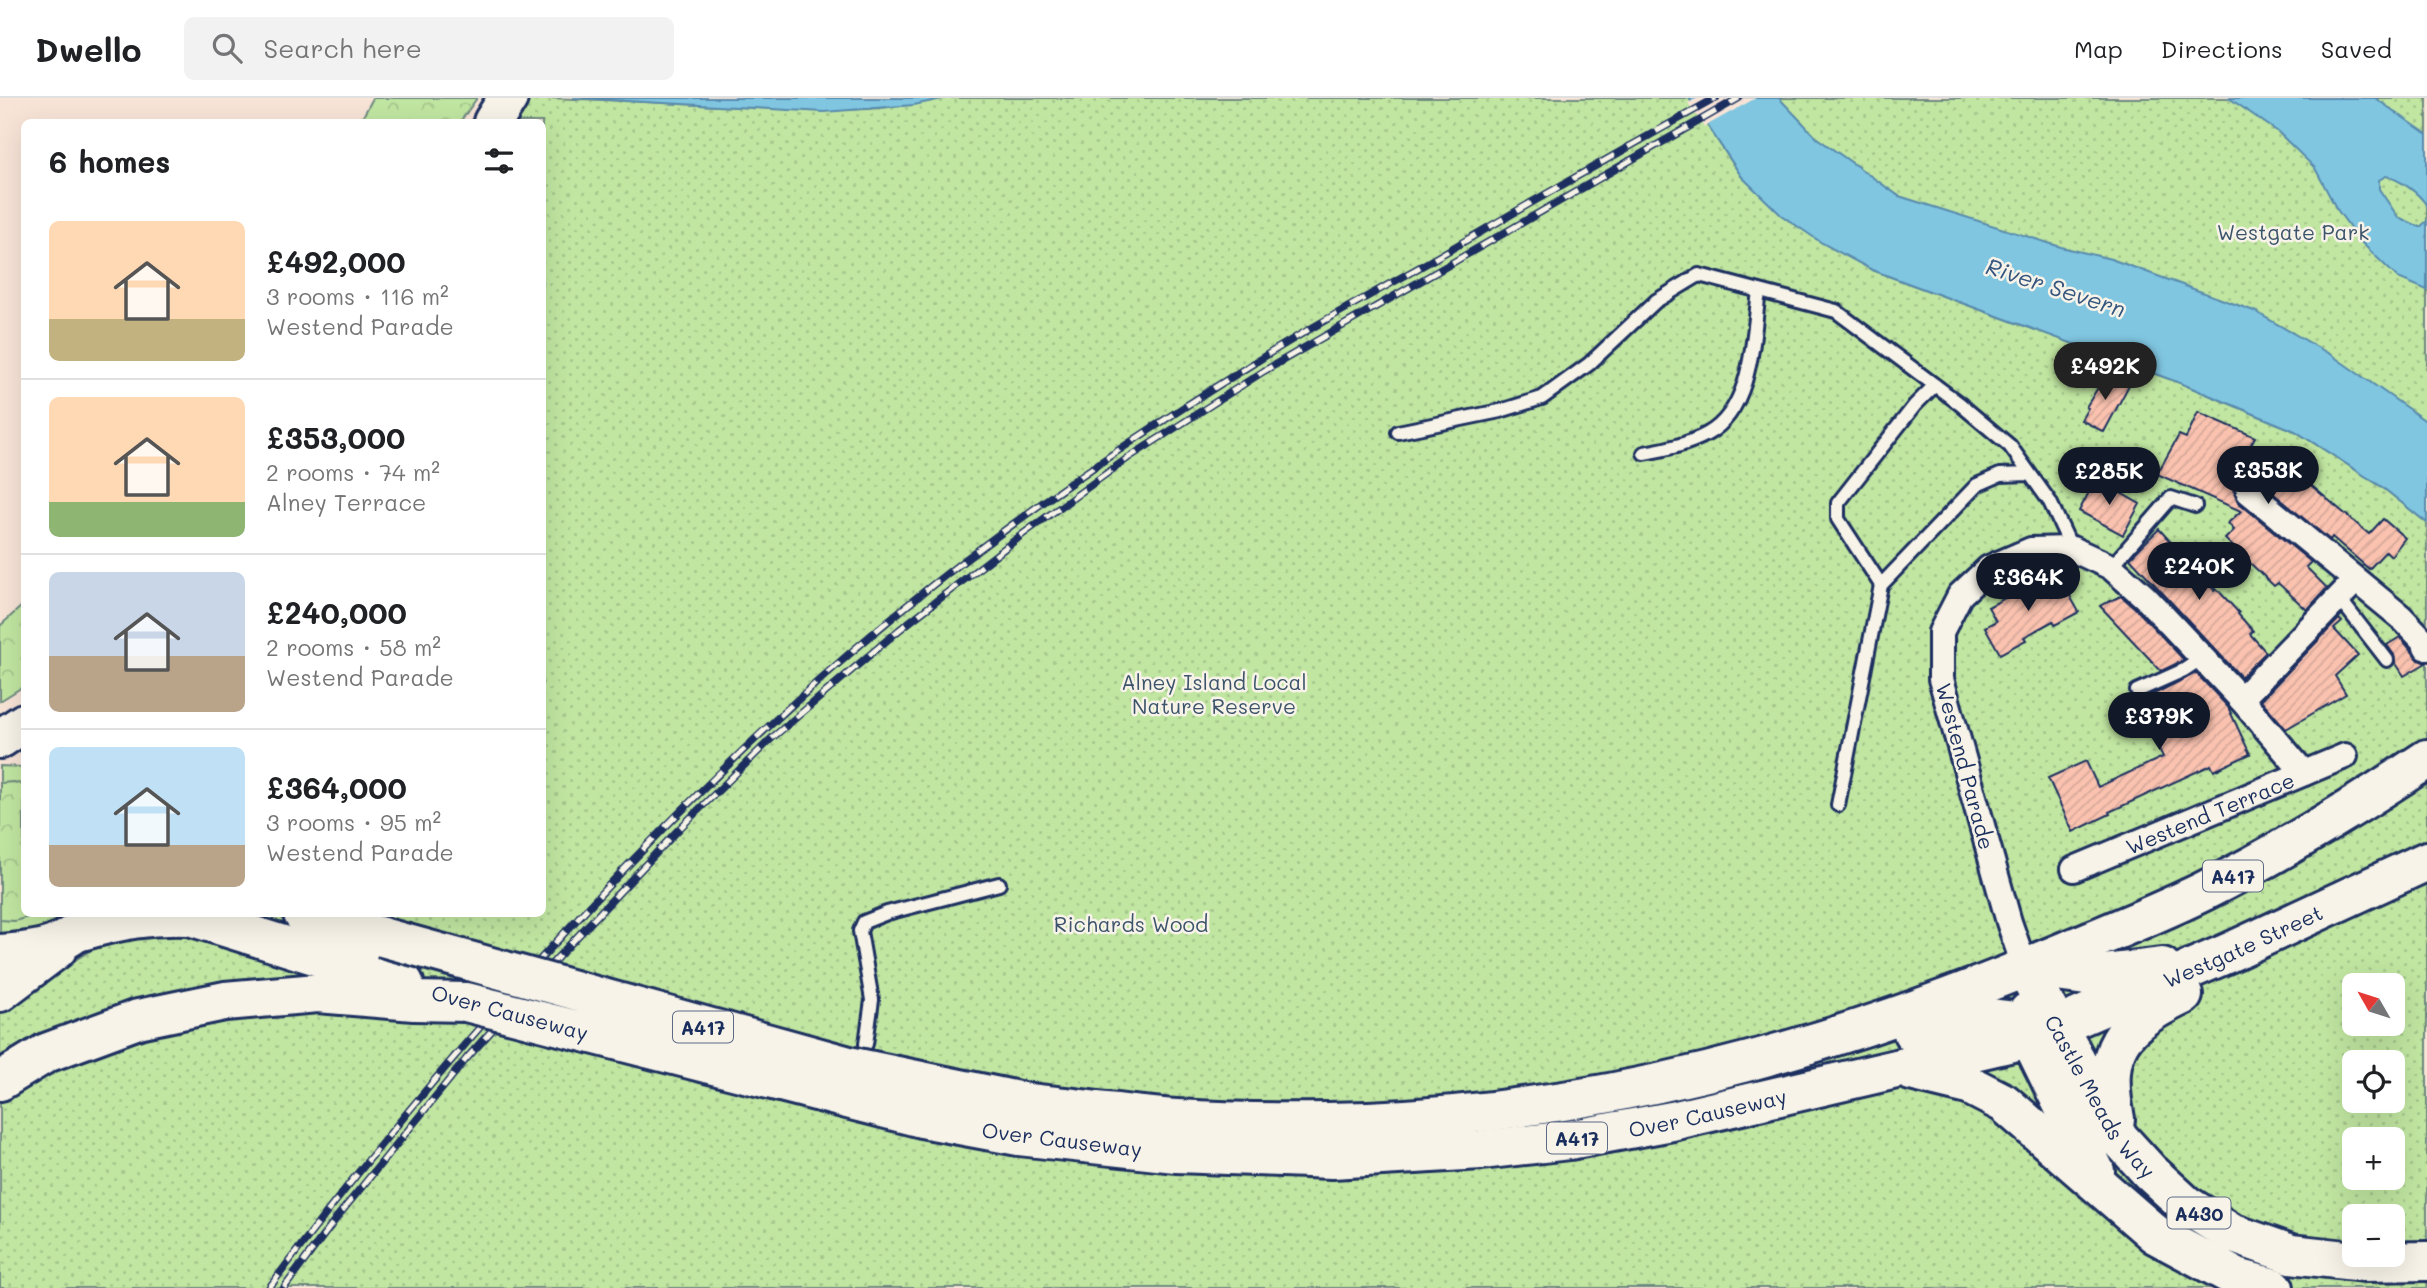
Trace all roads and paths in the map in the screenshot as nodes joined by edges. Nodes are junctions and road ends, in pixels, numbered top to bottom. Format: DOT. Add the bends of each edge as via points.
graph roads {
  1 [pos="508,98"];
  2 [pos="495,119"];
  3 [pos="1759,291"];
  4 [pos="1935,385"];
  5 [pos="1398,432"];
  6 [pos="1644,453"];
  7 [pos="2030,474"];
  8 [pos="2249,492"];
  9 [pos="2195,506"];
  10 [pos="2072,549"];
  11 [pos="2111,567"];
  12 [pos="1881,585"];
  13 [pos="2347,589"];
  14 [pos="2427,648"];
  15 [pos="2202,657"];
  16 [pos="2387,660"];
  17 [pos="2137,691"];
  18 [pos="2241,699"];
  19 [pos="21,725"];
  20 [pos="0,739"];
  21 [pos="21,746"];
  22 [pos="0,748"];
  23 [pos="2345,756"];
  24 [pos="2427,759"];
  25 [pos="2304,773"];
  26 [pos="1838,805"];
  27 [pos="2427,861"];
  28 [pos="2074,869"];
  29 [pos="999,884"];
  30 [pos="140,917"];
  31 [pos="193,917"];
  32 [pos="313,917"];
  33 [pos="82,928"];
  34 [pos="2267,936"];
  35 [pos="2228,953"];
  36 [pos="0,954"];
  37 [pos="2025,968"];
  38 [pos="370,985"];
  39 [pos="0,992"];
  40 [pos="2039,1029"];
  41 [pos="866,1044"];
  42 [pos="1728,1067"];
  43 [pos="1902,1069"];
  44 [pos="0,1081"];
  45 [pos="1024,1120"];
  46 [pos="2119,1138"];
  47 [pos="1236,1139"];
  48 [pos="2106,1193"];
  49 [pos="2427,1261"];
  50 [pos="2427,1277"];
  51 [pos="2274,1288"];
  52 [pos="2393,1288"];
  1 -- 2 [label="main road"];
  3 -- 4 [label="lane" via="1836,311"];
  3 -- 5 [label="lane" via="1699,275 1656,301 1589,364 1542,398"];
  3 -- 6 [label="lane" via="1746,383 1730,414 1710,433 1683,445"];
  4 -- 7 [label="lane" via="2010,446"];
  4 -- 12 [label="lane" via="1838,503 1838,519"];
  7 -- 10 [label="lane" via="2050,502"];
  7 -- 12 [label="lane" via="2000,475 1977,485"];
  8 -- 13 [label="street"];
  9 -- 11 [label="lane" via="2171,498"];
  10 -- 11 [label="street, Westend Parade"];
  10 -- 37 [label="street, Westend Parade" via="2031,550 1989,568 1960,595 1941,632 1941,679"];
  11 -- 15 [label="street, Westend Parade"];
  12 -- 26 [label="lane"];
  13 -- 14 [label="street" via="2401,617"];
  13 -- 16 [label="lane"];
  13 -- 18 [label="street"];
  15 -- 17 [label="lane"];
  15 -- 18 [label="street, Westend Parade"];
  18 -- 25 [label="street, Westend Parade"];
  19 -- 20 [label="main road"];
  21 -- 22 [label="main road"];
  23 -- 25 [label="street, Westend Terrace"];
  24 -- 37 [label="main road, A417" via="2264,860 2143,919"];
  25 -- 28 [label="street, Westend Terrace"];
  27 -- 34 [label="main road, Westgate Street / A417"];
  29 -- 41 [label="lane" via="864,922 860,931 872,1000"];
  30 -- 33 [label="main road"];
  31 -- 38 [label="main road"];
  32 -- 45 [label="main road, Over Causeway / A417, bridge" via="849,1066"];
  33 -- 36 [label="main road" via="40,948"];
  33 -- 39 [label="main road"];
  34 -- 35 [label="main road, Westgate Street / A417"];
  34 -- 46 [label="main road" via="2251,957 2152,1010 2120,1042 2112,1055 2110,1077"];
  35 -- 37 [label="main road, A417" via="2158,968 2086,976"];
  35 -- 40 [label="main road, Westgate Street / A417"];
  37 -- 40 [label="main road, Castle Meads Way"];
  37 -- 42 [label="main road, Over Causeway / A417" via="1888,1021"];
  38 -- 44 [label="main road" via="225,1001 138,1019 46,1054"];
  38 -- 45 [label="main road, Over Causeway / A417, bridge" via="414,1001 466,1002 922,1118"];
  40 -- 42 [label="main road, A417" via="1982,1017 1772,1066"];
  40 -- 43 [label="main road, Over Causeway / A417"];
  40 -- 46 [label="main road, Castle Meads Way / A430"];
  40 -- 48 [label="main road, Castle Meads Way / A430"];
  42 -- 47 [label="main road, Over Causeway / A417" via="1542,1105"];
  43 -- 47 [label="main road, Over Causeway / A417" via="1672,1121 1481,1150 1332,1159"];
  43 -- 48 [label="main road, Castle Meads Way / A430" via="1969,1085 2004,1103"];
  45 -- 47 [label="main road, Over Causeway / A417" via="1176,1153"];
  46 -- 49 [label="main road, Castle Meads Way / A430" via="2186,1205 2231,1233 2291,1254 2364,1262"];
  48 -- 51 [label="main road, Castle Meads Way / A430" via="2155,1234 2199,1259 2237,1278"];
  50 -- 52 [label="main road"];
}
